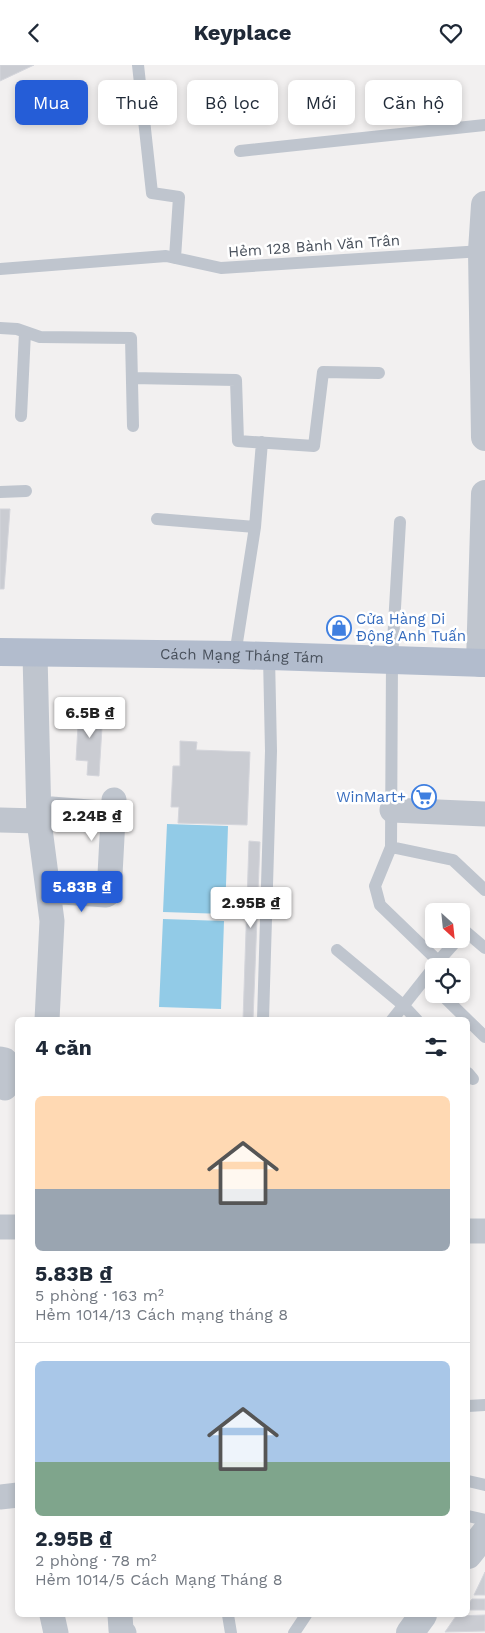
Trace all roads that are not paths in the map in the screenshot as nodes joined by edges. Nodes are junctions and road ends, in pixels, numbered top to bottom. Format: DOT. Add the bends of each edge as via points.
graph roads {
  1 [pos="138,65"];
  2 [pos="485,125"];
  3 [pos="240,151"];
  4 [pos="485,205"];
  5 [pos="482,251"];
  6 [pos="175,258"];
  7 [pos="0,269"];
  8 [pos="0,329"];
  9 [pos="25,332"];
  10 [pos="379,373"];
  11 [pos="132,378"];
  12 [pos="21,416"];
  13 [pos="133,426"];
  14 [pos="485,437"];
  15 [pos="262,443"];
  16 [pos="26,491"];
  17 [pos="0,492"];
  18 [pos="485,494"];
  19 [pos="157,519"];
  20 [pos="400,521"];
  21 [pos="255,527"];
  22 [pos="0,652"];
  23 [pos="35,653"];
  24 [pos="234,655"];
  25 [pos="269,657"];
  26 [pos="392,659"];
  27 [pos="482,663"];
  28 [pos="392,810"];
  29 [pos="39,814"];
  30 [pos="485,814"];
  31 [pos="0,820"];
  32 [pos="391,847"];
  33 [pos="485,890"];
  34 [pos="48,891"];
  35 [pos="470,935"];
  36 [pos="450,948"];
  37 [pos="485,948"];
  38 [pos="337,950"];
  39 [pos="429,958"];
  40 [pos="442,958"];
  41 [pos="425,987"];
  42 [pos="450,1003"];
  43 [pos="404,1005"];
  44 [pos="47,1017"];
  45 [pos="263,1017"];
  46 [pos="394,1017"];
  47 [pos="414,1017"];
  48 [pos="465,1017"];
  49 [pos="470,1022"];
  50 [pos="485,1037"];
  51 [pos="0,1059"];
  52 [pos="8,1088"];
  53 [pos="0,1227"];
  54 [pos="15,1227"];
  55 [pos="470,1231"];
  56 [pos="485,1231"];
  57 [pos="485,1405"];
  58 [pos="470,1406"];
  59 [pos="470,1481"];
  60 [pos="485,1485"];
  61 [pos="15,1495"];
  62 [pos="0,1497"];
  63 [pos="470,1516"];
  64 [pos="485,1520"];
  65 [pos="485,1533"];
  66 [pos="470,1552"];
  67 [pos="52,1617"];
  68 [pos="120,1617"];
  69 [pos="228,1617"];
  70 [pos="305,1617"];
  71 [pos="422,1617"];
  72 [pos="56,1633"];
  73 [pos="124,1633"];
  74 [pos="231,1633"];
  75 [pos="294,1633"];
  76 [pos="410,1633"];
  1 -- 6 [label="lane" via="152,193 179,197"];
  2 -- 3 [label="lane"];
  4 -- 5 [label="street"];
  5 -- 6 [label="lane, Hẻm 128 Bành Văn Trân" via="221,268"];
  5 -- 14 [label="street"];
  6 -- 7 [label="lane, Hẻm 128 Bành Văn Trân" via="166,255"];
  8 -- 9 [label="lane"];
  9 -- 11 [label="lane" via="40,337 131,338"];
  9 -- 12 [label="lane"];
  10 -- 15 [label="lane" via="323,371 314,446"];
  11 -- 13 [label="lane"];
  11 -- 15 [label="lane" via="236,380 238,441"];
  15 -- 21 [label="lane"];
  16 -- 17 [label="lane"];
  18 -- 27 [label="street"];
  19 -- 21 [label="lane"];
  20 -- 26 [label="lane"];
  21 -- 24 [label="lane"];
  22 -- 23 [label="main road, Cách Mạng Tháng Tám"];
  23 -- 24 [label="main road, Cách Mạng Tháng Tám"];
  23 -- 29 [label="street"];
  24 -- 25 [label="main road, Cách Mạng Tháng Tám"];
  25 -- 26 [label="main road, Cách Mạng Tháng Tám"];
  25 -- 45 [label="lane" via="271,751"];
  26 -- 27 [label="main road, Cách Mạng Tháng Tám"];
  26 -- 28 [label="lane"];
  28 -- 30 [label="street"];
  28 -- 32 [label="lane"];
  29 -- 31 [label="street"];
  29 -- 34 [label="street"];
  29 -- 34 [label="street" via="114,807 110,893"];
  32 -- 33 [label="lane" via="453,860"];
  32 -- 39 [label="lane" via="375,886 380,905"];
  34 -- 44 [label="street" via="52,921"];
  35 -- 37 [label="lane"];
  36 -- 40 [label="lane"];
  38 -- 43 [label="lane"];
  41 -- 43 [label="lane"];
  42 -- 48 [label="lane"];
  43 -- 46 [label="lane"];
  43 -- 47 [label="lane"];
  49 -- 50 [label="lane"];
  51 -- 52 [label="street" via="5,1060"];
  53 -- 54 [label="street"];
  55 -- 56 [label="street"];
  57 -- 58 [label="lane"];
  59 -- 60 [label="lane"];
  61 -- 62 [label="street"];
  63 -- 64 [label="lane"];
  65 -- 66 [label="street"];
  67 -- 72 [label="street"];
  68 -- 73 [label="street"];
  69 -- 74 [label="lane"];
  70 -- 75 [label="lane"];
  71 -- 76 [label="street"];
}
